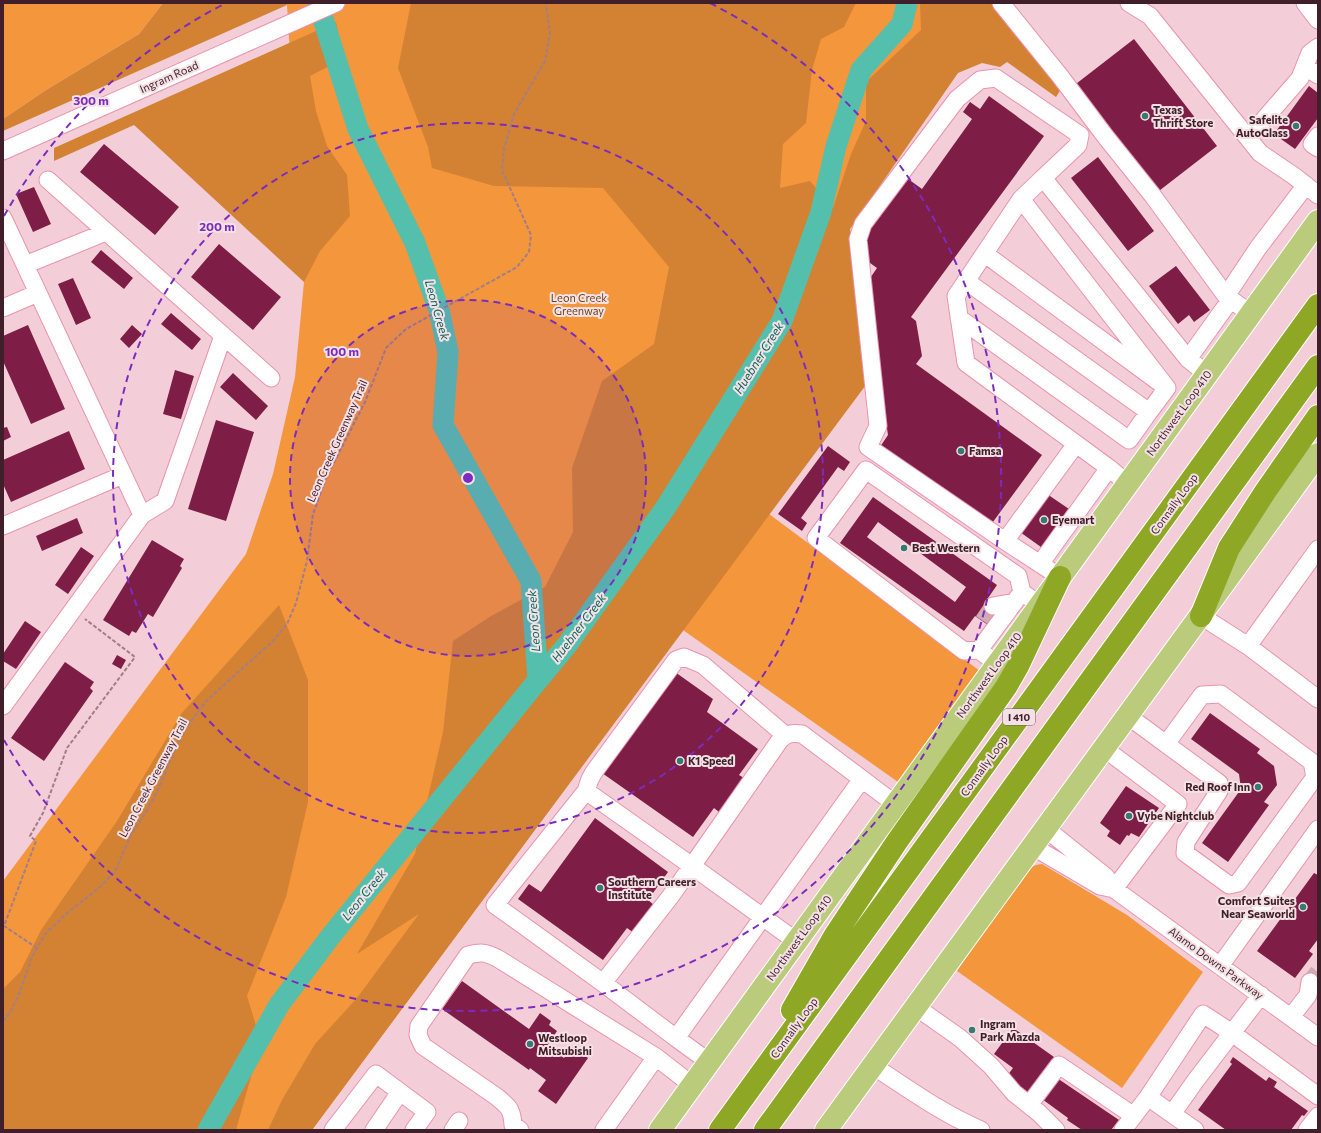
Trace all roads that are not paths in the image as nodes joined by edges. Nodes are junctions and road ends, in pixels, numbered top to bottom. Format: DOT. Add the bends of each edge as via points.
graph roads {
  1 [pos="336,3"];
  2 [pos="1001,3"];
  3 [pos="1129,3"];
  4 [pos="1305,3"];
  5 [pos="1318,20"];
  6 [pos="1318,47"];
  7 [pos="1311,71"];
  8 [pos="1318,136"];
  9 [pos="1248,138"];
  10 [pos="1318,148"];
  11 [pos="3,151"];
  12 [pos="1043,178"];
  13 [pos="48,180"];
  14 [pos="1312,190"];
  15 [pos="1021,199"];
  16 [pos="3,218"];
  17 [pos="1318,221"];
  18 [pos="106,232"];
  19 [pos="984,254"];
  20 [pos="25,265"];
  21 [pos="966,281"];
  22 [pos="38,293"];
  23 [pos="1228,298"];
  24 [pos="1318,305"];
  25 [pos="3,308"];
  26 [pos="1251,314"];
  27 [pos="959,318"];
  28 [pos="223,336"];
  29 [pos="1188,359"];
  30 [pos="1318,366"];
  31 [pos="1207,374"];
  32 [pos="271,378"];
  33 [pos="1167,388"];
  34 [pos="1148,412"];
  35 [pos="1318,416"];
  36 [pos="1076,444"];
  37 [pos="1318,454"];
  38 [pos="1109,468"];
  39 [pos="123,475"];
  40 [pos="1128,484"];
  41 [pos="142,515"];
  42 [pos="3,526"];
  43 [pos="1005,542"];
  44 [pos="1318,549"];
  45 [pos="1040,564"];
  46 [pos="1060,577"];
  47 [pos="1025,600"];
  48 [pos="994,606"];
  49 [pos="1201,616"];
  50 [pos="983,621"];
  51 [pos="982,646"];
  52 [pos="1248,646"];
  53 [pos="997,664"];
  54 [pos="1318,699"];
  55 [pos="3,706"];
  56 [pos="1128,716"];
  57 [pos="785,735"];
  58 [pos="1166,744"];
  59 [pos="1105,749"];
  60 [pos="862,779"];
  61 [pos="586,791"];
  62 [pos="896,804"];
  63 [pos="1045,828"];
  64 [pos="1318,829"];
  65 [pos="1032,846"];
  66 [pos="692,866"];
  67 [pos="1114,889"];
  68 [pos="762,918"];
  69 [pos="796,942"];
  70 [pos="1220,966"];
  71 [pos="603,983"];
  72 [pos="1312,990"];
  73 [pos="1261,995"];
  74 [pos="916,1007"];
  75 [pos="1291,1017"];
  76 [pos="1232,1033"];
  77 [pos="1318,1037"];
  78 [pos="676,1038"];
  79 [pos="656,1057"];
  80 [pos="709,1062"];
  81 [pos="873,1066"];
  82 [pos="692,1085"];
  83 [pos="400,1092"];
  84 [pos="1318,1096"];
  85 [pos="1148,1097"];
  86 [pos="1029,1105"];
  87 [pos="737,1107"];
  88 [pos="1172,1114"];
  89 [pos="1134,1116"];
  90 [pos="1318,1116"];
  91 [pos="334,1130"];
  92 [pos="374,1130"];
  93 [pos="414,1130"];
  94 [pos="520,1130"];
  95 [pos="604,1130"];
  96 [pos="660,1130"];
  97 [pos="720,1130"];
  98 [pos="765,1130"];
  99 [pos="828,1130"];
  100 [pos="981,1130"];
  101 [pos="1056,1130"];
  102 [pos="1123,1130"];
  103 [pos="1195,1130"];
  104 [pos="1307,1130"];
  1 -- 11 [label="street, Ingram Road"];
  2 -- 23 [label="street" via="1153,196"];
  3 -- 9 [label="street" via="1150,16"];
  4 -- 5 [label="street"];
  6 -- 7 [label="street" via="1310,53"];
  7 -- 9 [label="street" via="1300,78"];
  8 -- 10 [label="street" via="1312,144"];
  9 -- 14 [label="street" via="1260,153"];
  12 -- 15 [label="street"];
  12 -- 29 [label="street"];
  12 -- 43 [label="street" via="1078,145 1080,135 996,78 980,80 957,99 863,224 858,239 878,426 868,447"];
  13 -- 18 [label="street"];
  14 -- 23 [label="street" via="1258,248"];
  15 -- 19 [label="street"];
  15 -- 33 [label="street"];
  16 -- 20 [label="street"];
  17 -- 26 [label="main road, Northwest Loop 410"];
  18 -- 20 [label="street"];
  18 -- 28 [label="street"];
  19 -- 21 [label="street"];
  19 -- 33 [label="street"];
  20 -- 22 [label="street"];
  21 -- 27 [label="street" via="956,296"];
  21 -- 34 [label="street"];
  22 -- 25 [label="street"];
  22 -- 39 [label="street"];
  23 -- 26 [label="street"];
  23 -- 29 [label="street"];
  24 -- 87 [label="highway, Connally Loop / I 410"];
  26 -- 31 [label="main road, Northwest Loop 410"];
  27 -- 34 [label="street" via="1129,440"];
  27 -- 36 [label="street" via="966,363"];
  28 -- 32 [label="street"];
  28 -- 41 [label="street" via="165,501"];
  29 -- 31 [label="street"];
  30 -- 98 [label="highway"];
  31 -- 40 [label="main road, Northwest Loop 410"];
  33 -- 34 [label="street"];
  35 -- 49 [label="highway" via="1229,548"];
  36 -- 38 [label="street"];
  36 -- 43 [label="street"];
  37 -- 49 [label="main road"];
  38 -- 40 [label="street"];
  38 -- 45 [label="street"];
  39 -- 41 [label="street"];
  39 -- 42 [label="street"];
  40 -- 46 [label="main road, Northwest Loop 410"];
  41 -- 55 [label="street"];
  43 -- 45 [label="street"];
  44 -- 52 [label="street"];
  45 -- 46 [label="street"];
  46 -- 47 [label="main road, Northwest Loop 410"];
  46 -- 87 [label="highway" via="1006,687 896,843 835,935"];
  47 -- 48 [label="street"];
  47 -- 51 [label="street"];
  47 -- 51 [label="street" via="1018,576 866,470 816,538 964,651"];
  47 -- 53 [label="main road, Northwest Loop 410"];
  49 -- 52 [label="street"];
  49 -- 56 [label="main road"];
  50 -- 51 [label="street"];
  51 -- 53 [label="street"];
  52 -- 54 [label="street"];
  53 -- 62 [label="main road, Northwest Loop 410"];
  56 -- 58 [label="street"];
  56 -- 59 [label="main road"];
  57 -- 60 [label="street" via="802,734"];
  57 -- 61 [label="street" via="703,664 684,657 676,660 594,772"];
  57 -- 66 [label="street"];
  58 -- 58 [label="street" via="1219,783 1220,791 1186,842 1185,854 1229,885 1238,883 1315,777 1312,762 1221,694 1202,695"];
  59 -- 63 [label="main road"];
  59 -- 67 [label="street" via="1178,804"];
  60 -- 62 [label="street"];
  60 -- 68 [label="street"];
  61 -- 66 [label="street"];
  61 -- 71 [label="street" via="495,905"];
  62 -- 69 [label="main road, Northwest Loop 410"];
  63 -- 65 [label="main road"];
  63 -- 67 [label="street, Alamo Downs Parkway" via="1106,876"];
  64 -- 70 [label="street"];
  65 -- 67 [label="street, Alamo Downs Parkway" via="1100,886"];
  65 -- 74 [label="main road"];
  66 -- 68 [label="street"];
  66 -- 71 [label="street"];
  67 -- 70 [label="street, Alamo Downs Parkway"];
  68 -- 69 [label="street"];
  68 -- 78 [label="street"];
  69 -- 80 [label="main road, Northwest Loop 410"];
  70 -- 73 [label="street, Alamo Downs Parkway"];
  71 -- 78 [label="street"];
  72 -- 75 [label="street"];
  73 -- 75 [label="street, Alamo Downs Parkway"];
  73 -- 76 [label="street"];
  74 -- 81 [label="main road"];
  74 -- 86 [label="street" via="960,1038"];
  75 -- 77 [label="street, Alamo Downs Parkway"];
  76 -- 84 [label="street"];
  76 -- 85 [label="street" via="1203,1014"];
  76 -- 88 [label="street"];
  78 -- 80 [label="street"];
  79 -- 82 [label="street"];
  79 -- 94 [label="street" via="497,958 479,952 468,956 419,1026 418,1035 423,1046 508,1106 512,1113 513,1125"];
  79 -- 95 [label="street"];
  80 -- 82 [label="main road, Northwest Loop 410"];
  81 -- 99 [label="main road"];
  81 -- 100 [label="street" via="956,1119"];
  82 -- 96 [label="main road, Northwest Loop 410"];
  83 -- 91 [label="street" via="376,1074"];
  83 -- 92 [label="street"];
  83 -- 93 [label="street" via="427,1112"];
  85 -- 88 [label="street"];
  85 -- 89 [label="street"];
  86 -- 89 [label="street" via="1060,1065"];
  86 -- 101 [label="street"];
  87 -- 97 [label="highway, Connally Loop / I 410"];
  88 -- 103 [label="street"];
  89 -- 102 [label="street"];
  90 -- 104 [label="street"];
}
